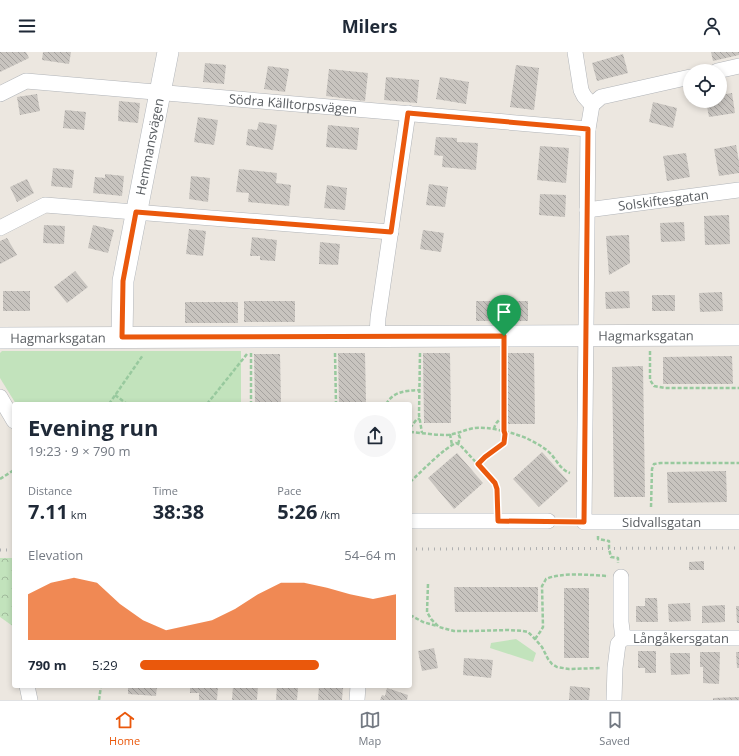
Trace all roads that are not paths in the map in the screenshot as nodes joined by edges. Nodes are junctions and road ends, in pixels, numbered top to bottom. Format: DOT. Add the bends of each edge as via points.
graph roads {
  1 [pos="168,52"];
  2 [pos="575,52"];
  3 [pos="739,66"];
  4 [pos="727,69"];
  5 [pos="683,79"];
  6 [pos="160,92"];
  7 [pos="0,94"];
  8 [pos="592,105"];
  9 [pos="408,113"];
  10 [pos="588,129"];
  11 [pos="739,190"];
  12 [pos="587,210"];
  13 [pos="136,212"];
  14 [pos="0,228"];
  15 [pos="391,232"];
  16 [pos="586,335"];
  17 [pos="739,335"];
  18 [pos="377,336"];
  19 [pos="122,337"];
  20 [pos="0,338"];
  21 [pos="0,397"];
  22 [pos="12,418"];
  23 [pos="412,521"];
  24 [pos="548,521"];
  25 [pos="739,522"];
  26 [pos="621,577"];
  27 [pos="623,638"];
  28 [pos="739,638"];
  29 [pos="27,688"];
  30 [pos="358,688"];
  31 [pos="30,700"];
  32 [pos="357,700"];
  33 [pos="614,700"];
  1 -- 6 [label="street, Hemmansvägen"];
  2 -- 8 [label="street" via="581,90"];
  3 -- 4 [label="street"];
  5 -- 8 [label="street" via="601,97"];
  6 -- 7 [label="street, Södra Källtorpsvägen" via="26,81"];
  6 -- 9 [label="street, Södra Källtorpsvägen"];
  6 -- 13 [label="street, Hemmansvägen"];
  8 -- 10 [label="street"];
  9 -- 10 [label="street, Södra Källtorpsvägen"];
  9 -- 15 [label="street"];
  10 -- 12 [label="street"];
  11 -- 12 [label="street, Solskiftesgatan"];
  12 -- 16 [label="street"];
  13 -- 14 [label="street" via="45,205"];
  13 -- 15 [label="street"];
  13 -- 19 [label="street, Hemmansvägen" via="123,281"];
  15 -- 18 [label="street"];
  16 -- 17 [label="street, Hagmarksgatan"];
  16 -- 18 [label="street, Hagmarksgatan"];
  16 -- 25 [label="street, Sidvallsgatan" via="584,522"];
  18 -- 19 [label="street, Hagmarksgatan"];
  19 -- 20 [label="street, Hagmarksgatan"];
  21 -- 22 [label="street"];
  23 -- 24 [label="street"];
  26 -- 27 [label="street"];
  27 -- 28 [label="street, Långåkersgatan"];
  27 -- 33 [label="street" via="618,644"];
  29 -- 31 [label="street"];
  30 -- 32 [label="street"];
}
